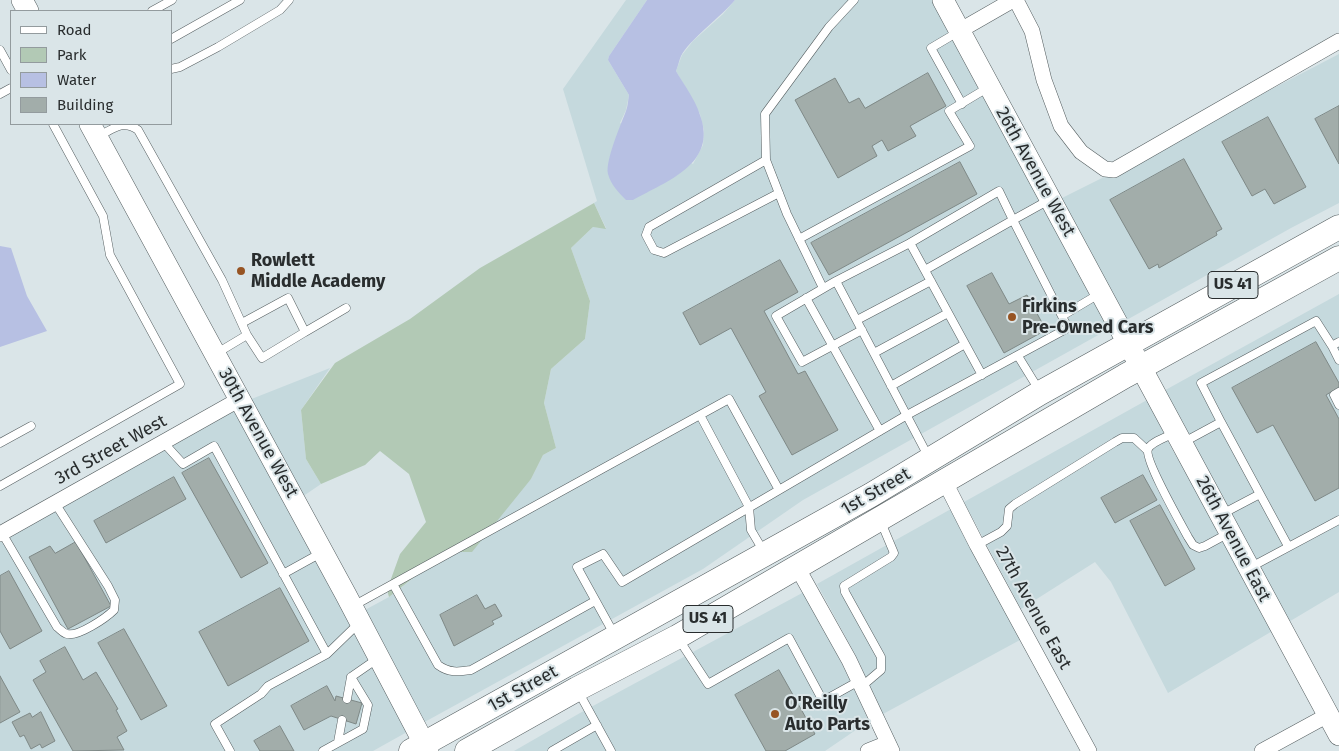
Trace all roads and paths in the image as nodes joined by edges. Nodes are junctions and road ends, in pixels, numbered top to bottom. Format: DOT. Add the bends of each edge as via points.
graph roads {
  1 [pos="172,0"];
  2 [pos="240,0"];
  3 [pos="289,0"];
  4 [pos="854,0"];
  5 [pos="942,0"];
  6 [pos="1015,0"];
  7 [pos="154,10"];
  8 [pos="959,31"];
  9 [pos="172,38"];
  10 [pos="1339,42"];
  11 [pos="0,50"];
  12 [pos="10,68"];
  13 [pos="172,69"];
  14 [pos="989,87"];
  15 [pos="962,104"];
  16 [pos="54,125"];
  17 [pos="124,125"];
  18 [pos="131,125"];
  19 [pos="93,130"];
  20 [pos="766,160"];
  21 [pos="779,193"];
  22 [pos="1050,199"];
  23 [pos="1013,220"];
  24 [pos="1339,227"];
  25 [pos="799,239"];
  26 [pos="910,243"];
  27 [pos="1339,258"];
  28 [pos="925,270"];
  29 [pos="836,281"];
  30 [pos="931,281"];
  31 [pos="823,288"];
  32 [pos="1101,294"];
  33 [pos="806,298"];
  34 [pos="346,308"];
  35 [pos="948,313"];
  36 [pos="1062,316"];
  37 [pos="857,320"];
  38 [pos="242,323"];
  39 [pos="862,330"];
  40 [pos="306,332"];
  41 [pos="247,335"];
  42 [pos="1127,343"];
  43 [pos="965,344"];
  44 [pos="1335,344"];
  45 [pos="832,346"];
  46 [pos="874,353"];
  47 [pos="215,354"];
  48 [pos="1018,356"];
  49 [pos="1339,360"];
  50 [pos="1140,367"];
  51 [pos="982,375"];
  52 [pos="892,386"];
  53 [pos="1339,392"];
  54 [pos="1040,393"];
  55 [pos="240,399"];
  56 [pos="1339,405"];
  57 [pos="700,415"];
  58 [pos="907,415"];
  59 [pos="1221,422"];
  60 [pos="31,426"];
  61 [pos="880,431"];
  62 [pos="1179,438"];
  63 [pos="164,442"];
  64 [pos="0,443"];
  65 [pos="1147,450"];
  66 [pos="931,460"];
  67 [pos="945,482"];
  68 [pos="0,486"];
  69 [pos="779,490"];
  70 [pos="1260,494"];
  71 [pos="55,503"];
  72 [pos="749,507"];
  73 [pos="880,520"];
  74 [pos="1339,520"];
  75 [pos="1225,524"];
  76 [pos="1,533"];
  77 [pos="977,545"];
  78 [pos="1288,546"];
  79 [pos="323,552"];
  80 [pos="765,554"];
  81 [pos="797,568"];
  82 [pos="1249,568"];
  83 [pos="283,574"];
  84 [pos="393,584"];
  85 [pos="595,601"];
  86 [pos="356,614"];
  87 [pos="616,637"];
  88 [pos="676,637"];
  89 [pos="327,654"];
  90 [pos="379,658"];
  91 [pos="612,671"];
  92 [pos="351,677"];
  93 [pos="860,684"];
  94 [pos="577,689"];
  95 [pos="347,699"];
  96 [pos="1328,715"];
  97 [pos="342,720"];
  98 [pos="596,725"];
  99 [pos="1339,736"];
  100 [pos="571,739"];
  101 [pos="338,742"];
  102 [pos="576,747"];
  103 [pos="890,747"];
  104 [pos="421,749"];
  105 [pos="328,750"];
  106 [pos="230,751"];
  107 [pos="467,751"];
  108 [pos="552,751"];
  109 [pos="611,751"];
  110 [pos="868,751"];
  111 [pos="1089,751"];
  112 [pos="1262,751"];
  1 -- 7 [label="lane"];
  2 -- 9 [label="lane"];
  3 -- 13 [label="lane" via="280,10 218,47"];
  4 -- 20 [label="lane" via="829,26 765,114"];
  5 -- 8 [label="street, 26th Avenue West"];
  6 -- 8 [label="street"];
  6 -- 10 [label="street" via="1032,31 1044,80 1062,126 1081,152 1104,170 1114,170"];
  8 -- 14 [label="street, 26th Avenue West"];
  8 -- 15 [label="lane" via="931,48"];
  11 -- 12 [label="lane"];
  14 -- 15 [label="lane"];
  14 -- 22 [label="street, 26th Avenue West"];
  15 -- 25 [label="lane" via="949,111 970,146"];
  16 -- 68 [label="lane" via="103,216 110,255 180,384"];
  17 -- 19 [label="lane"];
  18 -- 38 [label="lane" via="144,140 222,280"];
  19 -- 47 [label="street, 30th Avenue West"];
  20 -- 21 [label="lane"];
  20 -- 21 [label="lane" via="648,227 646,235 654,250 664,253"];
  21 -- 25 [label="lane"];
  22 -- 23 [label="lane"];
  22 -- 32 [label="street, 26th Avenue West"];
  23 -- 26 [label="lane" via="999,191"];
  23 -- 28 [label="lane"];
  23 -- 36 [label="lane"];
  24 -- 42 [label="main road, 1st Street / US 41"];
  25 -- 31 [label="lane"];
  26 -- 28 [label="lane"];
  26 -- 29 [label="lane"];
  27 -- 50 [label="main road, 1st Street / US 41"];
  28 -- 30 [label="lane"];
  29 -- 31 [label="lane"];
  29 -- 37 [label="lane"];
  30 -- 35 [label="lane"];
  30 -- 37 [label="lane"];
  31 -- 33 [label="lane"];
  32 -- 36 [label="lane"];
  32 -- 42 [label="street, 26th Avenue West"];
  33 -- 45 [label="lane"];
  33 -- 45 [label="lane" via="776,316 802,362"];
  34 -- 40 [label="lane"];
  35 -- 43 [label="lane"];
  35 -- 46 [label="lane"];
  36 -- 48 [label="lane" via="1068,328"];
  37 -- 39 [label="lane"];
  38 -- 40 [label="lane" via="288,298"];
  38 -- 41 [label="lane"];
  39 -- 45 [label="lane"];
  39 -- 46 [label="lane"];
  40 -- 41 [label="lane" via="262,358"];
  41 -- 47 [label="lane"];
  42 -- 50 [label="street, 26th Avenue East"];
  42 -- 54 [label="main road, 1st Street / US 41"];
  43 -- 51 [label="lane"];
  43 -- 52 [label="lane"];
  44 -- 49 [label="lane"];
  44 -- 59 [label="lane" via="1316,321 1201,383"];
  45 -- 61 [label="lane"];
  46 -- 52 [label="lane"];
  47 -- 55 [label="street, 30th Avenue West"];
  48 -- 51 [label="lane"];
  48 -- 54 [label="lane"];
  50 -- 62 [label="street, 26th Avenue East"];
  50 -- 67 [label="main road, 1st Street / US 41"];
  51 -- 58 [label="lane"];
  52 -- 58 [label="lane"];
  53 -- 56 [label="lane" via="1334,395"];
  54 -- 66 [label="main road, 1st Street / US 41"];
  55 -- 63 [label="street, 3rd Street West"];
  55 -- 79 [label="street, 30th Avenue West"];
  57 -- 69 [label="lane" via="729,399"];
  57 -- 72 [label="lane"];
  57 -- 84 [label="lane"];
  58 -- 61 [label="lane"];
  58 -- 66 [label="lane"];
  59 -- 62 [label="lane"];
  59 -- 70 [label="lane"];
  60 -- 64 [label="lane"];
  61 -- 69 [label="lane"];
  62 -- 65 [label="lane" via="1151,445"];
  62 -- 75 [label="street, 26th Avenue East"];
  63 -- 71 [label="street, 3rd Street West"];
  63 -- 83 [label="lane" via="183,464 214,446"];
  65 -- 75 [label="lane" via="1156,476 1193,545 1198,548 1205,546"];
  65 -- 77 [label="lane" via="1134,438 1122,438 1015,504 1009,509 1007,526"];
  66 -- 80 [label="main road, 1st Street / US 41"];
  66 -- 81 [label="main road" via="905,489 803,550 796,558"];
  67 -- 73 [label="main road, 1st Street / US 41"];
  67 -- 77 [label="street, 27th Avenue East"];
  69 -- 72 [label="lane"];
  70 -- 75 [label="lane"];
  70 -- 78 [label="lane"];
  71 -- 76 [label="street, 3rd Street West"];
  71 -- 76 [label="lane" via="115,600 114,610 78,633 65,634 57,627"];
  72 -- 80 [label="lane" via="751,530"];
  72 -- 85 [label="lane" via="622,582 602,554 577,568"];
  73 -- 81 [label="main road, 1st Street / US 41"];
  73 -- 93 [label="lane" via="894,553 844,586 880,657 881,670"];
  74 -- 78 [label="lane"];
  75 -- 82 [label="street, 26th Avenue East"];
  77 -- 111 [label="street, 27th Avenue East"];
  78 -- 82 [label="lane"];
  79 -- 83 [label="lane"];
  79 -- 86 [label="street, 30th Avenue West"];
  80 -- 87 [label="main road, 1st Street / US 41"];
  80 -- 91 [label="main road" via="765,564 759,572 646,636"];
  81 -- 88 [label="main road, 1st Street / US 41"];
  81 -- 93 [label="street"];
  82 -- 96 [label="street, 26th Avenue East"];
  83 -- 89 [label="lane"];
  84 -- 85 [label="lane" via="438,665 454,672 471,670"];
  84 -- 86 [label="lane"];
  85 -- 87 [label="lane"];
  86 -- 89 [label="lane"];
  86 -- 90 [label="street, 30th Avenue West"];
  87 -- 104 [label="main road, 1st Street / US 41"];
  88 -- 91 [label="main road, 1st Street / US 41"];
  88 -- 93 [label="lane" via="708,684 789,638 823,701"];
  89 -- 106 [label="lane" via="268,686 215,724"];
  90 -- 92 [label="lane"];
  90 -- 104 [label="street, 30th Avenue West"];
  91 -- 94 [label="main road, 1st Street / US 41"];
  92 -- 95 [label="lane"];
  92 -- 101 [label="lane" via="368,704 363,729"];
  93 -- 103 [label="street"];
  94 -- 98 [label="lane"];
  94 -- 107 [label="main road, 1st Street / US 41"];
  96 -- 99 [label="street, 26th Avenue East"];
  96 -- 112 [label="street"];
  97 -- 101 [label="lane"];
  98 -- 100 [label="lane"];
  98 -- 109 [label="lane"];
  100 -- 102 [label="lane"];
  100 -- 108 [label="lane"];
  101 -- 105 [label="lane"];
  103 -- 110 [label="street"];
}
